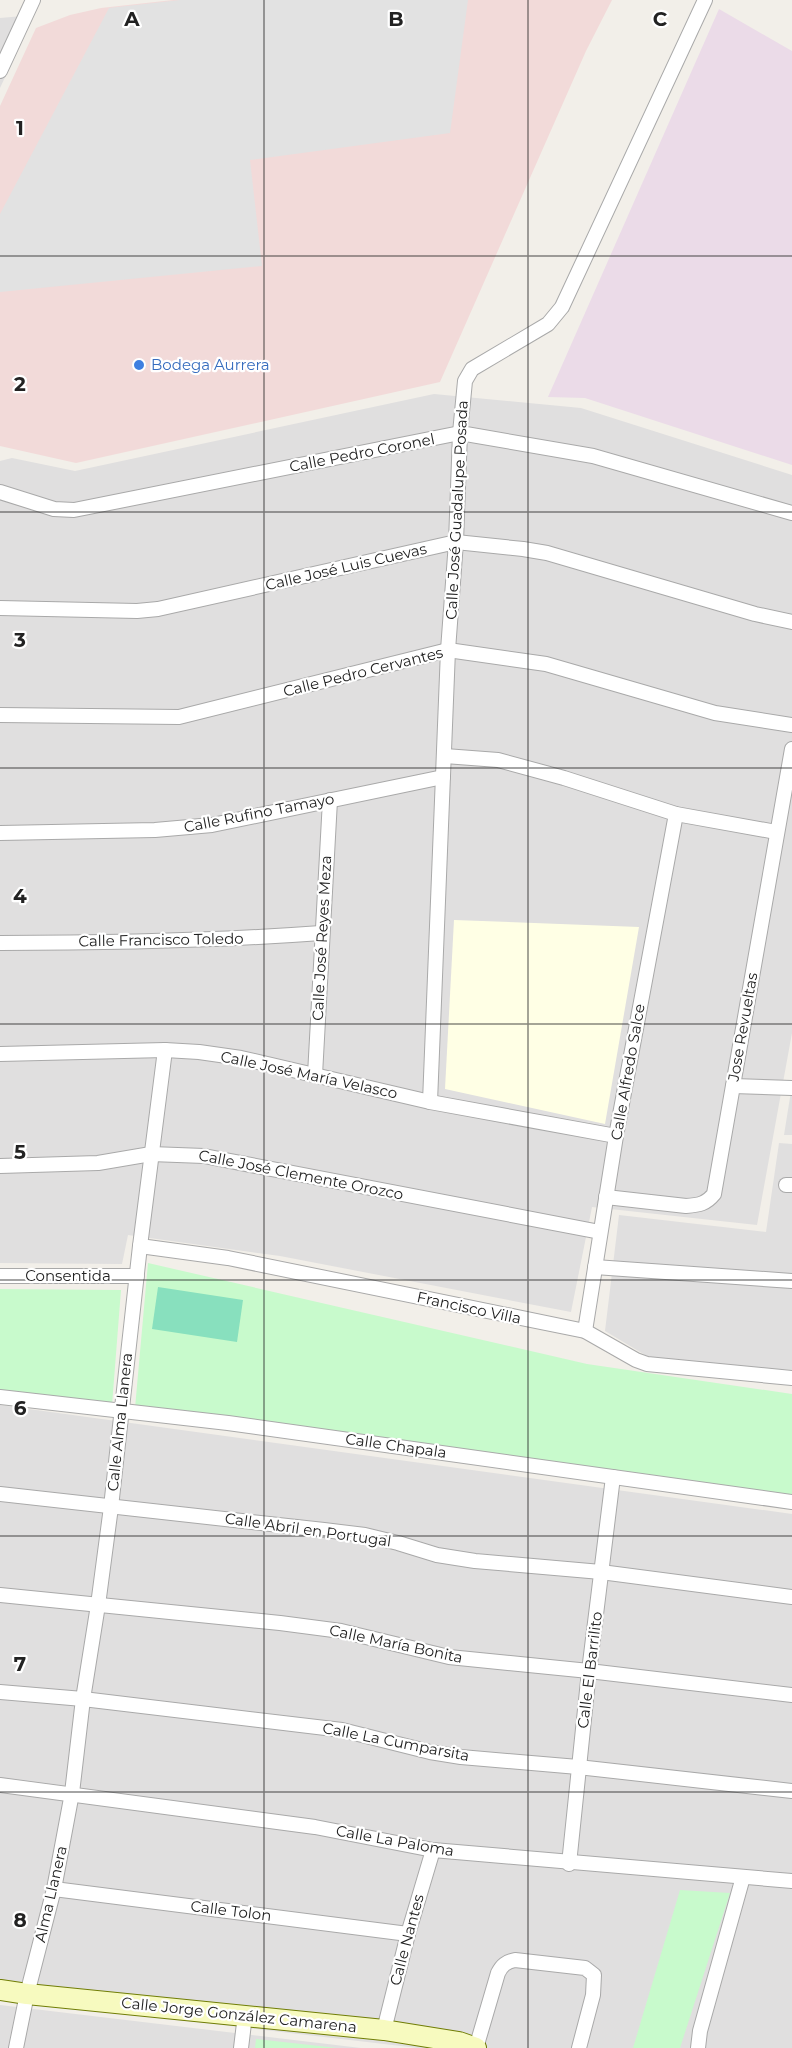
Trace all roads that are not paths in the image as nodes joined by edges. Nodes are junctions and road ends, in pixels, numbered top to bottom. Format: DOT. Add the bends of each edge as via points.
graph roads {
  1 [pos="33,0"];
  2 [pos="705,0"];
  3 [pos="0,71"];
  4 [pos="460,433"];
  5 [pos="0,492"];
  6 [pos="792,513"];
  7 [pos="456,542"];
  8 [pos="0,608"];
  9 [pos="792,622"];
  10 [pos="448,650"];
  11 [pos="0,715"];
  12 [pos="792,725"];
  13 [pos="792,749"];
  14 [pos="445,756"];
  15 [pos="443,777"];
  16 [pos="330,800"];
  17 [pos="676,814"];
  18 [pos="776,832"];
  19 [pos="0,833"];
  20 [pos="321,933"];
  21 [pos="0,943"];
  22 [pos="165,1050"];
  23 [pos="0,1054"];
  24 [pos="315,1075"];
  25 [pos="733,1086"];
  26 [pos="792,1088"];
  27 [pos="430,1102"];
  28 [pos="615,1136"];
  29 [pos="151,1154"];
  30 [pos="0,1166"];
  31 [pos="606,1197"];
  32 [pos="600,1232"];
  33 [pos="140,1246"];
  34 [pos="595,1267"];
  35 [pos="0,1276"];
  36 [pos="137,1276"];
  37 [pos="792,1281"];
  38 [pos="585,1331"];
  39 [pos="792,1378"];
  40 [pos="0,1396"];
  41 [pos="121,1410"];
  42 [pos="613,1477"];
  43 [pos="0,1494"];
  44 [pos="792,1502"];
  45 [pos="111,1507"];
  46 [pos="602,1572"];
  47 [pos="0,1595"];
  48 [pos="792,1597"];
  49 [pos="98,1605"];
  50 [pos="589,1671"];
  51 [pos="0,1692"];
  52 [pos="792,1695"];
  53 [pos="83,1699"];
  54 [pos="578,1767"];
  55 [pos="0,1785"];
  56 [pos="792,1791"];
  57 [pos="72,1793"];
  58 [pos="433,1850"];
  59 [pos="569,1864"];
  60 [pos="743,1877"];
  61 [pos="792,1881"];
  62 [pos="54,1889"];
  63 [pos="408,1934"];
  64 [pos="0,1990"];
  65 [pos="27,1994"];
  66 [pos="245,2015"];
  67 [pos="384,2030"];
  68 [pos="417,2042"];
  69 [pos="16,2048"];
  70 [pos="241,2048"];
  71 [pos="476,2048"];
  72 [pos="579,2048"];
  73 [pos="698,2048"];
  1 -- 3 [label="street"];
  2 -- 4 [label="street, Calle José Guadalupe Posada" via="562,307 548,324 472,369 465,381"];
  4 -- 5 [label="street, Calle Pedro Coronel" via="74,510 54,509"];
  4 -- 6 [label="street, Calle Pedro Coronel" via="593,456"];
  4 -- 7 [label="street, Calle José Guadalupe Posada"];
  7 -- 8 [label="street, Calle José Luis Cuevas" via="158,609"];
  7 -- 9 [label="street, Calle José Luis Cuevas" via="547,553"];
  7 -- 10 [label="street, Calle José Guadalupe Posada"];
  10 -- 11 [label="street, Calle Pedro Cervantes" via="179,717"];
  10 -- 12 [label="street, Calle Pedro Cervantes" via="546,664 715,713"];
  10 -- 14 [label="street, Calle José Guadalupe Posada"];
  13 -- 18 [label="street, Jose Revueltas"];
  14 -- 15 [label="street, Calle José Guadalupe Posada"];
  14 -- 17 [label="street" via="498,760"];
  15 -- 16 [label="street, Calle Rufino Tamayo"];
  15 -- 27 [label="street, Calle José Guadalupe Posada"];
  16 -- 19 [label="street, Calle Rufino Tamayo" via="184,829"];
  16 -- 20 [label="street, Calle José Reyes Meza"];
  17 -- 18 [label="street"];
  17 -- 28 [label="street, Calle Alfredo Salce"];
  18 -- 25 [label="street, Jose Revueltas"];
  20 -- 21 [label="street, Calle Francisco Toledo"];
  20 -- 24 [label="street, Calle José Reyes Meza"];
  22 -- 23 [label="street, Calle José María Velasco"];
  22 -- 24 [label="street, Calle José María Velasco" via="241,1058"];
  22 -- 29 [label="street, Calle Alma Llanera"];
  24 -- 27 [label="street, Calle José María Velasco"];
  25 -- 26 [label="street"];
  25 -- 31 [label="street, Jose Revueltas" via="717,1183 708,1202 686,1206"];
  27 -- 28 [label="street, Calle José María Velasco"];
  28 -- 31 [label="street, Calle Alfredo Salce"];
  29 -- 30 [label="street, Calle José Clemente Orozco" via="98,1163"];
  29 -- 32 [label="street, Calle José Clemente Orozco" via="204,1155"];
  29 -- 33 [label="street, Calle Alma Llanera"];
  31 -- 32 [label="street, Calle Alfredo Salce"];
  32 -- 34 [label="street, Calle Alfredo Salce"];
  33 -- 36 [label="street, Calle Alma Llanera"];
  33 -- 38 [label="street, Francisco Villa" via="228,1258"];
  34 -- 37 [label="street"];
  34 -- 38 [label="street, Calle Alfredo Salce"];
  35 -- 36 [label="street, Consentida"];
  36 -- 41 [label="street, Calle Alma Llanera"];
  38 -- 39 [label="street, Francisco Villa" via="647,1364"];
  40 -- 41 [label="street, Calle Chapala"];
  41 -- 42 [label="street, Calle Chapala"];
  41 -- 45 [label="street, Calle Alma Llanera"];
  42 -- 44 [label="street, Calle Chapala"];
  42 -- 46 [label="street, Calle El Barrilito"];
  43 -- 45 [label="street, Calle Abril en Portugal"];
  45 -- 46 [label="street, Calle Abril en Portugal" via="365,1535 475,1561"];
  45 -- 49 [label="street, Calle Alma Llanera"];
  46 -- 48 [label="street, Calle Abril en Portugal"];
  46 -- 50 [label="street, Calle El Barrilito"];
  47 -- 49 [label="street, Calle María Bonita"];
  49 -- 50 [label="street, Calle María Bonita" via="341,1631 449,1657"];
  49 -- 53 [label="street, Calle Alma Llanera"];
  50 -- 52 [label="street, Calle María Bonita"];
  50 -- 54 [label="street, Calle El Barrilito"];
  51 -- 53 [label="street, Calle La Cumparsita"];
  53 -- 54 [label="street, Calle La Cumparsita" via="342,1730 461,1757"];
  53 -- 57 [label="street, Calle Alma Llanera"];
  54 -- 56 [label="street, Calle La Cumparsita"];
  54 -- 59 [label="street, Calle El Barrilito"];
  55 -- 57 [label="street, Calle La Paloma"];
  57 -- 58 [label="street, Calle La Paloma" via="315,1827"];
  57 -- 62 [label="street, Alma Llanera"];
  58 -- 59 [label="street, Calle La Paloma"];
  58 -- 63 [label="street, Calle Nantes"];
  59 -- 60 [label="street, Calle La Paloma"];
  60 -- 61 [label="street, Calle La Paloma"];
  60 -- 73 [label="street"];
  62 -- 63 [label="street, Calle Tolon"];
  62 -- 65 [label="street, Alma Llanera"];
  63 -- 67 [label="street, Calle Nantes"];
  64 -- 65 [label="street, Calle Jorge González Camarena"];
  65 -- 66 [label="street, Calle Jorge González Camarena"];
  65 -- 69 [label="street, Alma Llanera"];
  66 -- 67 [label="street, Calle Jorge González Camarena"];
  66 -- 70 [label="street"];
  67 -- 68 [label="street, Calle Jorge González Camarena"];
  68 -- 71 [label="street, Calle Jorge González Camarena" via="459,2042"];
  71 -- 72 [label="street" via="498,1972 508,1961 515,1960 585,1968 594,1975 593,1995"];
}
